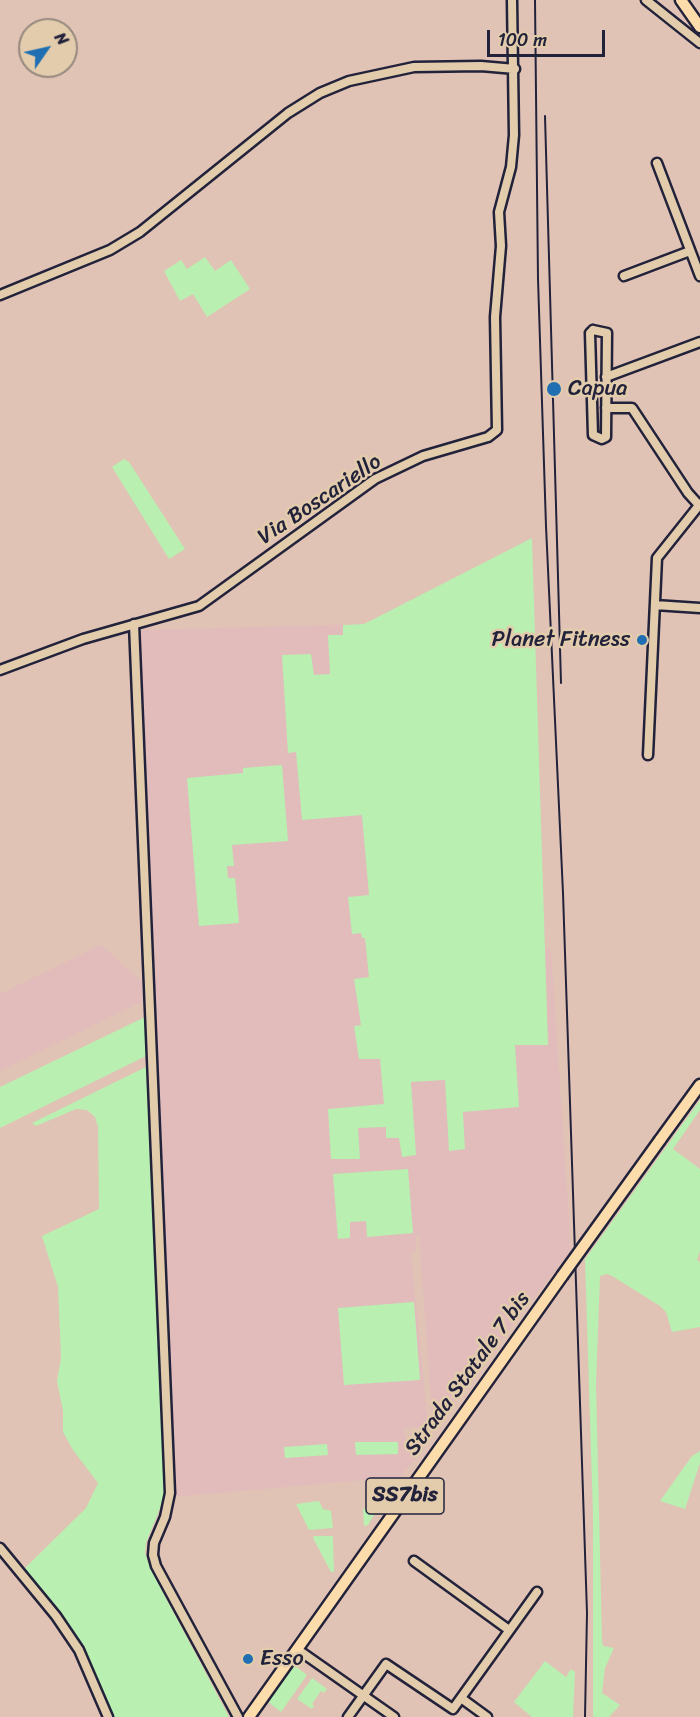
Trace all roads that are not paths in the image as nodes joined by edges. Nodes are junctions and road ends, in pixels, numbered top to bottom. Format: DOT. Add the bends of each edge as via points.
graph roads {
  1 [pos="512,0"];
  2 [pos="646,0"];
  3 [pos="681,0"];
  4 [pos="700,27"];
  5 [pos="700,43"];
  6 [pos="515,69"];
  7 [pos="657,163"];
  8 [pos="690,251"];
  9 [pos="624,276"];
  10 [pos="700,276"];
  11 [pos="0,295"];
  12 [pos="700,342"];
  13 [pos="606,367"];
  14 [pos="592,368"];
  15 [pos="606,377"];
  16 [pos="593,395"];
  17 [pos="606,397"];
  18 [pos="606,408"];
  19 [pos="700,505"];
  20 [pos="655,605"];
  21 [pos="700,608"];
  22 [pos="134,624"];
  23 [pos="0,670"];
  24 [pos="648,755"];
  25 [pos="700,1085"];
  26 [pos="0,1548"];
  27 [pos="414,1561"];
  28 [pos="537,1592"];
  29 [pos="509,1630"];
  30 [pos="297,1649"];
  31 [pos="363,1695"];
  32 [pos="461,1698"];
  33 [pos="108,1717"];
  34 [pos="238,1717"];
  35 [pos="249,1717"];
  36 [pos="348,1717"];
  37 [pos="394,1717"];
  38 [pos="487,1717"];
  1 -- 6 [label="street, Via Boscariello"];
  2 -- 5 [label="street"];
  3 -- 4 [label="main road"];
  6 -- 11 [label="street" via="414,67 350,81 320,93 288,113 140,232 110,250"];
  6 -- 22 [label="street, Via Boscariello" via="511,167 499,212 501,246 495,317 497,430 488,437 423,456 375,479 199,606"];
  7 -- 8 [label="street"];
  8 -- 9 [label="street"];
  8 -- 10 [label="street"];
  12 -- 15 [label="street"];
  13 -- 14 [label="street" via="599,362"];
  13 -- 14 [label="street" via="607,333 598,330 590,333"];
  13 -- 15 [label="street"];
  14 -- 16 [label="street"];
  15 -- 17 [label="street"];
  16 -- 17 [label="street" via="601,404"];
  16 -- 18 [label="street" via="593,435 597,439 606,437"];
  17 -- 18 [label="street"];
  18 -- 19 [label="street" via="632,408"];
  19 -- 20 [label="street" via="657,558"];
  20 -- 21 [label="street"];
  20 -- 24 [label="street"];
  22 -- 23 [label="street, Via Boscariello"];
  22 -- 34 [label="street" via="170,1493 153,1555"];
  25 -- 30 [label="main road, Strada Statale 7 bis / SS7bis, bridge"];
  26 -- 33 [label="street" via="57,1616 79,1650"];
  27 -- 29 [label="street"];
  28 -- 29 [label="street"];
  29 -- 32 [label="street"];
  30 -- 31 [label="street"];
  30 -- 35 [label="main road, Strada Statale 7 bis / SS7bis"];
  31 -- 32 [label="street" via="386,1664 453,1709"];
  31 -- 36 [label="street"];
  31 -- 37 [label="street"];
  32 -- 38 [label="street"];
}
